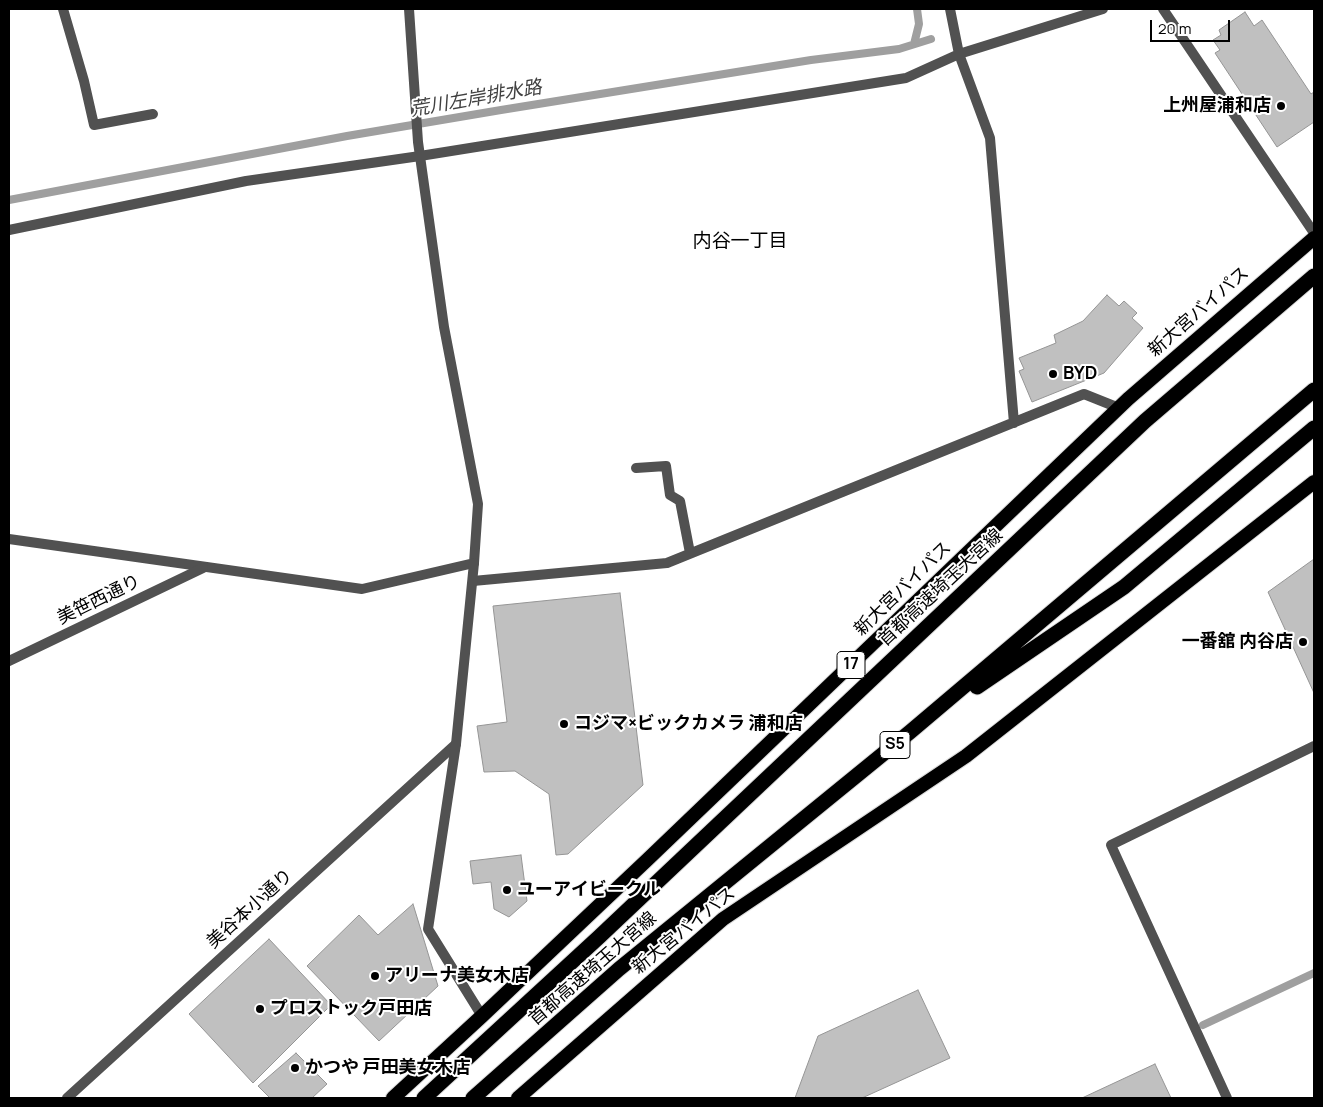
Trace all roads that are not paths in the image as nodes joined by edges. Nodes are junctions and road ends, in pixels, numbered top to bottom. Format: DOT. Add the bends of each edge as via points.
graph roads {
  1 [pos="63,9"];
  2 [pos="408,9"];
  3 [pos="950,9"];
  4 [pos="1103,9"];
  5 [pos="1163,9"];
  6 [pos="958,50"];
  7 [pos="152,114"];
  8 [pos="420,156"];
  9 [pos="9,230"];
  10 [pos="1314,233"];
  11 [pos="1314,238"];
  12 [pos="1314,276"];
  13 [pos="1314,390"];
  14 [pos="1119,408"];
  15 [pos="1014,423"];
  16 [pos="1314,428"];
  17 [pos="636,468"];
  18 [pos="1313,486"];
  19 [pos="9,539"];
  20 [pos="690,553"];
  21 [pos="474,563"];
  22 [pos="203,568"];
  23 [pos="472,581"];
  24 [pos="9,661"];
  25 [pos="910,732"];
  26 [pos="456,744"];
  27 [pos="1314,746"];
  28 [pos="482,1016"];
  29 [pos="67,1098"];
  30 [pos="393,1098"];
  31 [pos="424,1098"];
  32 [pos="473,1098"];
  33 [pos="518,1098"];
  34 [pos="1227,1098"];
  1 -- 7 [label="street" via="94,125"];
  2 -- 8 [label="street"];
  3 -- 6 [label="street"];
  4 -- 6 [label="street"];
  5 -- 10 [label="street"];
  6 -- 8 [label="street" via="906,78"];
  6 -- 15 [label="street" via="990,138"];
  8 -- 9 [label="street" via="246,181"];
  8 -- 21 [label="street" via="444,326 478,504"];
  11 -- 14 [label="highway, 新大宮バイパス / 17"];
  12 -- 31 [label="highway, 首都高速埼玉大宮線" via="1145,421 600,937"];
  13 -- 25 [label="highway, 首都高速埼玉大宮線 / S5"];
  14 -- 15 [label="street" via="1084,394"];
  14 -- 28 [label="highway, 新大宮バイパス / 17"];
  15 -- 20 [label="street"];
  16 -- 25 [label="highway" via="1124,587"];
  17 -- 20 [label="street" via="666,466 670,496 680,502"];
  18 -- 33 [label="highway, 新大宮バイパス" via="966,756 723,919"];
  19 -- 22 [label="street"];
  20 -- 23 [label="street" via="667,563"];
  21 -- 22 [label="street" via="362,589"];
  21 -- 23 [label="street"];
  22 -- 24 [label="street, 美笹西通り"];
  23 -- 26 [label="street"];
  25 -- 32 [label="highway, 首都高速埼玉大宮線 / S5" via="619,969"];
  26 -- 28 [label="street" via="428,929"];
  26 -- 29 [label="street, 美谷本小通り"];
  27 -- 34 [label="street" via="1111,845"];
  28 -- 30 [label="highway, 新大宮バイパス / 17"];
}
